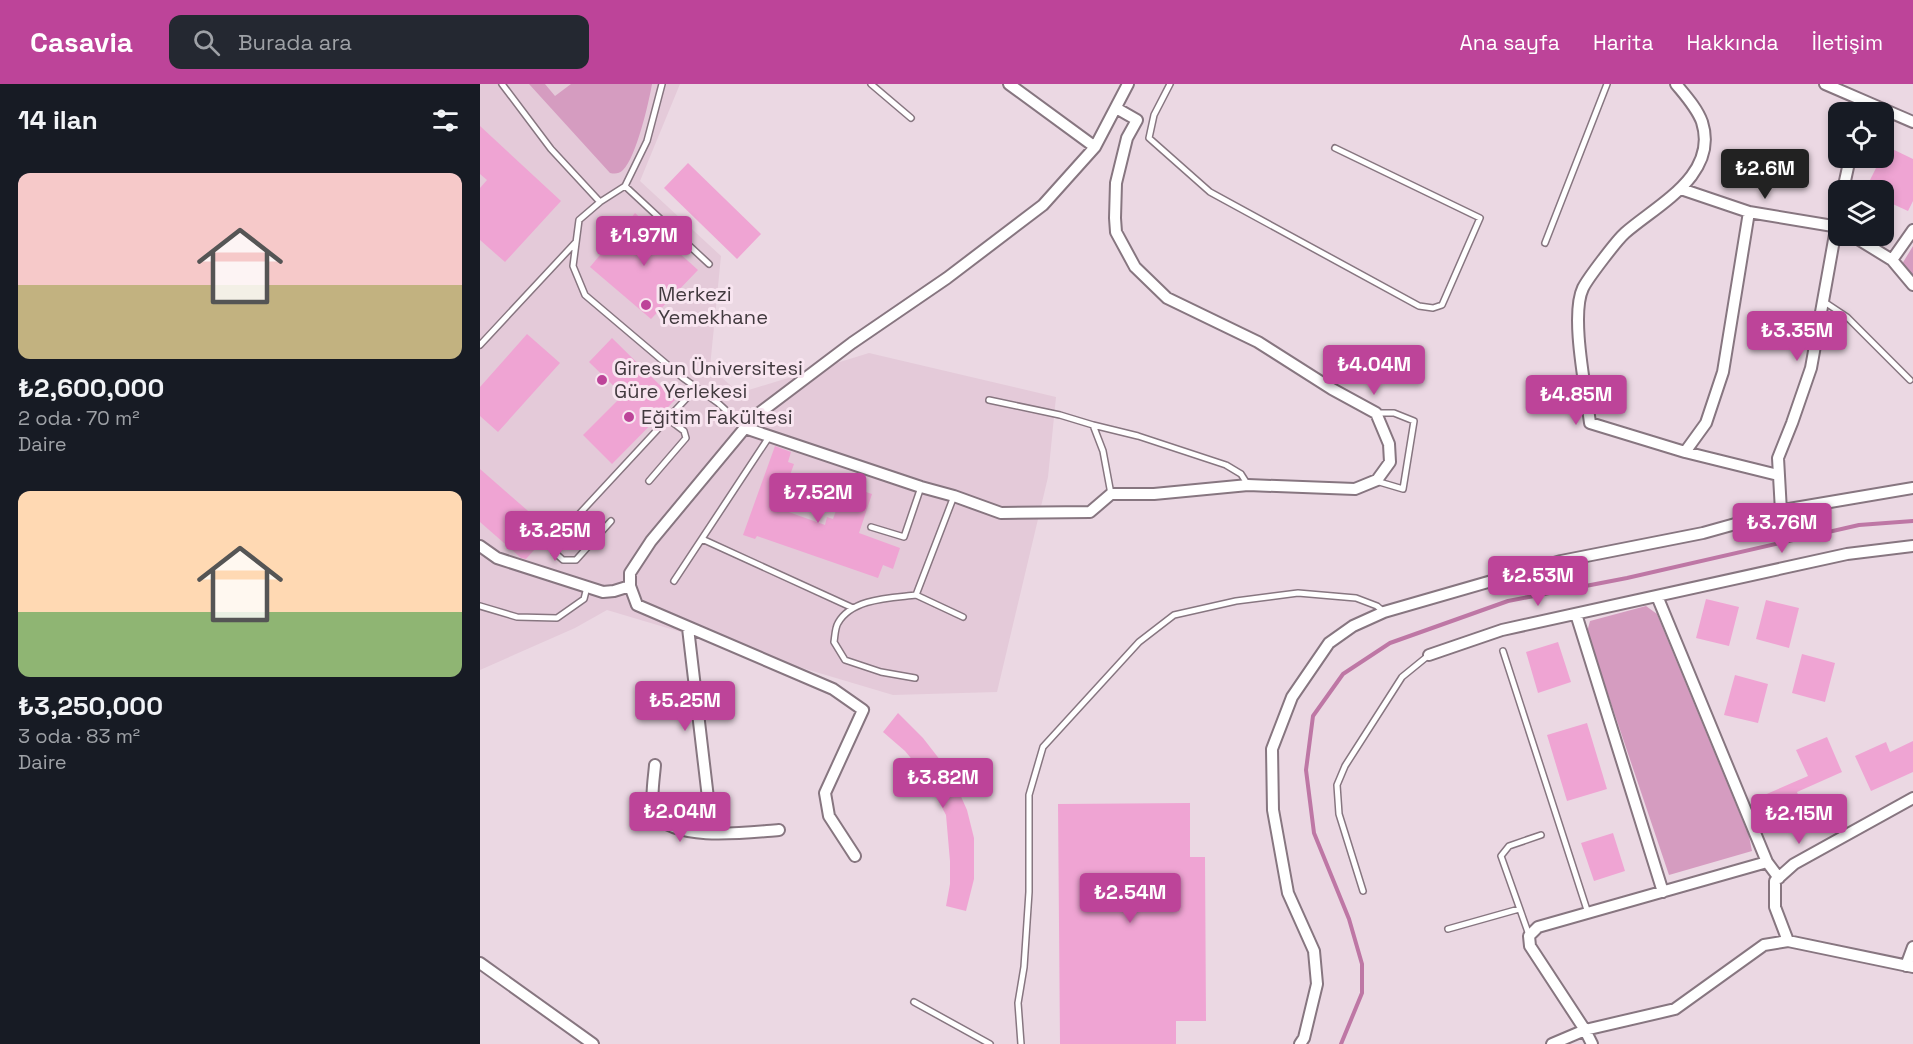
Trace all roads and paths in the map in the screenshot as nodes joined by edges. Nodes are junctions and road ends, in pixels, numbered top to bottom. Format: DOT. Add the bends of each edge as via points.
graph roads {
  1 [pos="502,84"];
  2 [pos="662,84"];
  3 [pos="871,84"];
  4 [pos="1009,84"];
  5 [pos="1128,84"];
  6 [pos="1170,84"];
  7 [pos="1607,84"];
  8 [pos="1677,84"];
  9 [pos="1825,84"];
  10 [pos="1846,89"];
  11 [pos="1861,100"];
  12 [pos="1116,108"];
  13 [pos="911,118"];
  14 [pos="1913,122"];
  15 [pos="1095,147"];
  16 [pos="1335,148"];
  17 [pos="625,186"];
  18 [pos="1681,189"];
  19 [pos="600,202"];
  20 [pos="1749,212"];
  21 [pos="1828,224"];
  22 [pos="1913,230"];
  23 [pos="576,242"];
  24 [pos="1545,243"];
  25 [pos="1834,246"];
  26 [pos="1869,246"];
  27 [pos="1892,260"];
  28 [pos="709,264"];
  29 [pos="1913,285"];
  30 [pos="1823,301"];
  31 [pos="480,345"];
  32 [pos="1910,380"];
  33 [pos="696,388"];
  34 [pos="989,400"];
  35 [pos="1376,413"];
  36 [pos="668,419"];
  37 [pos="1093,425"];
  38 [pos="745,428"];
  39 [pos="769,437"];
  40 [pos="1685,452"];
  41 [pos="1778,475"];
  42 [pos="649,481"];
  43 [pos="1376,481"];
  44 [pos="1248,485"];
  45 [pos="921,487"];
  46 [pos="1913,488"];
  47 [pos="1111,494"];
  48 [pos="954,496"];
  49 [pos="1781,511"];
  50 [pos="611,521"];
  51 [pos="871,527"];
  52 [pos="702,539"];
  53 [pos="480,546"];
  54 [pos="1913,546"];
  55 [pos="674,580"];
  56 [pos="630,586"];
  57 [pos="587,587"];
  58 [pos="916,595"];
  59 [pos="1657,596"];
  60 [pos="480,606"];
  61 [pos="853,608"];
  62 [pos="1384,612"];
  63 [pos="1576,614"];
  64 [pos="963,617"];
  65 [pos="688,628"];
  66 [pos="1503,651"];
  67 [pos="1429,654"];
  68 [pos="915,678"];
  69 [pos="655,765"];
  70 [pos="1913,798"];
  71 [pos="779,830"];
  72 [pos="712,832"];
  73 [pos="1541,835"];
  74 [pos="855,856"];
  75 [pos="1767,862"];
  76 [pos="1779,878"];
  77 [pos="1363,891"];
  78 [pos="1663,892"];
  79 [pos="1519,909"];
  80 [pos="1587,913"];
  81 [pos="1448,929"];
  82 [pos="1529,936"];
  83 [pos="1788,941"];
  84 [pos="1913,947"];
  85 [pos="480,963"];
  86 [pos="1909,966"];
  87 [pos="914,1002"];
  88 [pos="1585,1030"];
  89 [pos="593,1044"];
  90 [pos="990,1044"];
  91 [pos="1021,1044"];
  92 [pos="1300,1044"];
  93 [pos="1552,1044"];
  94 [pos="1592,1044"];
  1 -- 19 [label="lane" via="551,149"];
  2 -- 17 [label="lane" via="647,141"];
  3 -- 13 [label="lane"];
  4 -- 15 [label="street"];
  5 -- 12 [label="street"];
  6 -- 16 [label="lane" via="1154,115 1149,138 1210,192 1419,306 1442,305 1480,218"];
  7 -- 24 [label="lane"];
  8 -- 18 [label="street" via="1701,120 1705,138 1695,170"];
  9 -- 10 [label="street"];
  10 -- 11 [label="street"];
  11 -- 14 [label="street"];
  12 -- 15 [label="street"];
  12 -- 35 [label="street" via="1137,120 1127,138 1116,183 1115,218 1116,232 1135,267 1167,298 1258,342"];
  15 -- 38 [label="street" via="1043,205 843,350 754,417"];
  17 -- 19 [label="lane"];
  17 -- 28 [label="lane"];
  18 -- 20 [label="street"];
  18 -- 40 [label="street" via="1623,235 1583,288 1576,318 1590,423"];
  19 -- 23 [label="lane" via="579,220"];
  20 -- 21 [label="street"];
  20 -- 40 [label="street" via="1724,372 1706,423"];
  22 -- 27 [label="street"];
  23 -- 31 [label="lane"];
  23 -- 33 [label="lane" via="573,266 585,295"];
  25 -- 30 [label="street"];
  26 -- 27 [label="street"];
  27 -- 29 [label="street"];
  30 -- 32 [label="lane" via="1847,317"];
  30 -- 41 [label="street" via="1811,368 1778,458"];
  33 -- 36 [label="lane"];
  33 -- 38 [label="lane"];
  34 -- 37 [label="lane"];
  35 -- 43 [label="street" via="1389,444 1390,462"];
  35 -- 43 [label="lane" via="1394,413 1414,421 1403,489"];
  36 -- 42 [label="lane" via="684,431 686,438"];
  36 -- 50 [label="lane" via="556,539 554,552 563,560 576,560"];
  37 -- 44 [label="lane" via="1226,465 1241,474"];
  37 -- 47 [label="lane" via="1103,451"];
  38 -- 39 [label="street"];
  38 -- 56 [label="street" via="651,541 630,573"];
  39 -- 45 [label="street"];
  39 -- 52 [label="lane"];
  40 -- 41 [label="street"];
  41 -- 49 [label="street"];
  43 -- 44 [label="street" via="1356,489"];
  44 -- 47 [label="street"];
  45 -- 48 [label="street"];
  45 -- 51 [label="lane" via="904,537"];
  46 -- 49 [label="street"];
  47 -- 48 [label="street" via="1090,512 1000,513"];
  48 -- 58 [label="lane"];
  49 -- 62 [label="street" via="1703,532 1561,561"];
  52 -- 55 [label="lane"];
  52 -- 61 [label="lane"];
  53 -- 57 [label="street" via="497,558"];
  54 -- 59 [label="street" via="1847,554"];
  56 -- 57 [label="street" via="603,592"];
  56 -- 65 [label="street" via="636,605"];
  57 -- 60 [label="lane" via="584,599 556,618 517,617"];
  58 -- 61 [label="lane"];
  58 -- 64 [label="lane"];
  59 -- 63 [label="street"];
  59 -- 75 [label="street"];
  61 -- 68 [label="lane" via="838,623 834,642 845,660"];
  62 -- 91 [label="lane" via="1356,597 1298,593 1174,615 1139,642 1043,747 1029,795 1029,892 1018,1003"];
  62 -- 92 [label="street" via="1353,626 1329,643 1292,697 1272,749 1273,810 1288,893 1314,951 1317,984"];
  63 -- 67 [label="street" via="1502,630"];
  63 -- 78 [label="street"];
  65 -- 72 [label="street"];
  65 -- 74 [label="street" via="833,689 863,710 825,793 829,816"];
  66 -- 80 [label="lane"];
  67 -- 77 [label="lane" via="1402,677 1337,785 1339,814"];
  69 -- 72 [label="street" via="653,798 657,815 670,826"];
  70 -- 76 [label="street" via="1794,864"];
  71 -- 72 [label="street"];
  73 -- 79 [label="lane" via="1509,846 1501,856"];
  75 -- 76 [label="street"];
  75 -- 78 [label="street"];
  76 -- 83 [label="street" via="1775,881 1775,908"];
  78 -- 80 [label="street"];
  79 -- 81 [label="lane"];
  79 -- 82 [label="lane"];
  80 -- 82 [label="street" via="1538,927"];
  82 -- 88 [label="street" via="1530,946"];
  83 -- 86 [label="street"];
  83 -- 88 [label="street" via="1764,945 1675,1009"];
  84 -- 86 [label="street"];
  85 -- 89 [label="street"];
  87 -- 90 [label="lane"];
  88 -- 93 [label="street"];
  88 -- 94 [label="street"];
}
